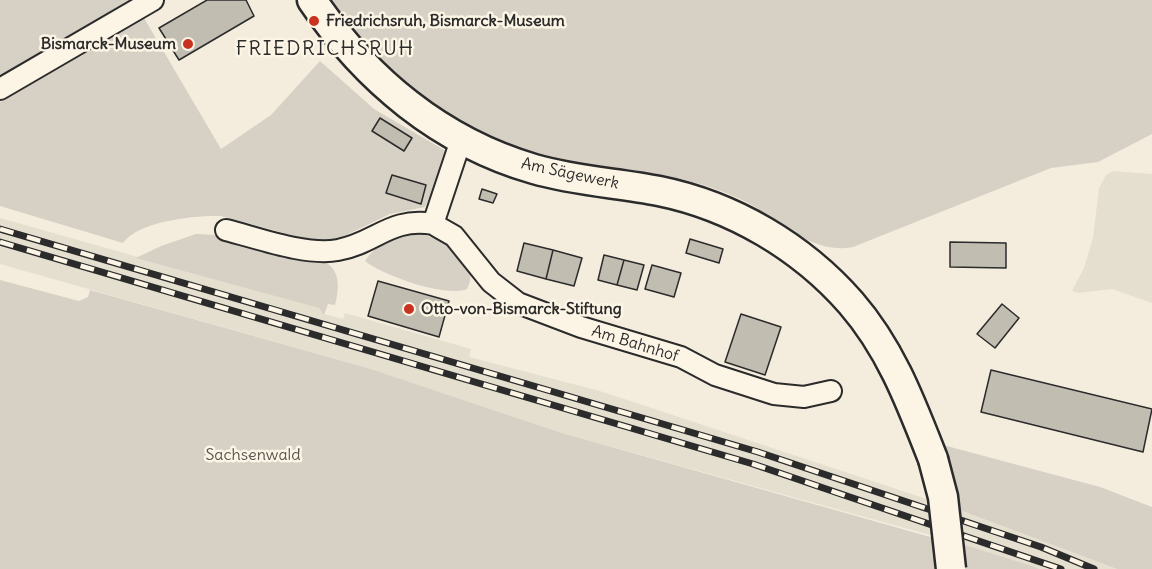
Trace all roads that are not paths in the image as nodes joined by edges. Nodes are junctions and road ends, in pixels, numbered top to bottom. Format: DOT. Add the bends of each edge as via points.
graph roads {
  1 [pos="153,0"];
  2 [pos="312,0"];
  3 [pos="0,89"];
  4 [pos="461,140"];
  5 [pos="434,224"];
  6 [pos="226,230"];
  7 [pos="831,391"];
  8 [pos="951,569"];
  1 -- 3 [label="street"];
  2 -- 4 [label="main road, Am Sägewerk" via="341,39 385,86"];
  4 -- 5 [label="street"];
  4 -- 8 [label="main road, Am Sägewerk, bridge" via="535,170 659,191 720,210 779,240 829,280 852,304 891,360 906,390 943,497"];
  5 -- 6 [label="street" via="398,224 352,246 327,252"];
  5 -- 7 [label="street, Am Bahnhof" via="454,236 498,289 531,308 681,357 715,375 774,394 804,397"];
}
